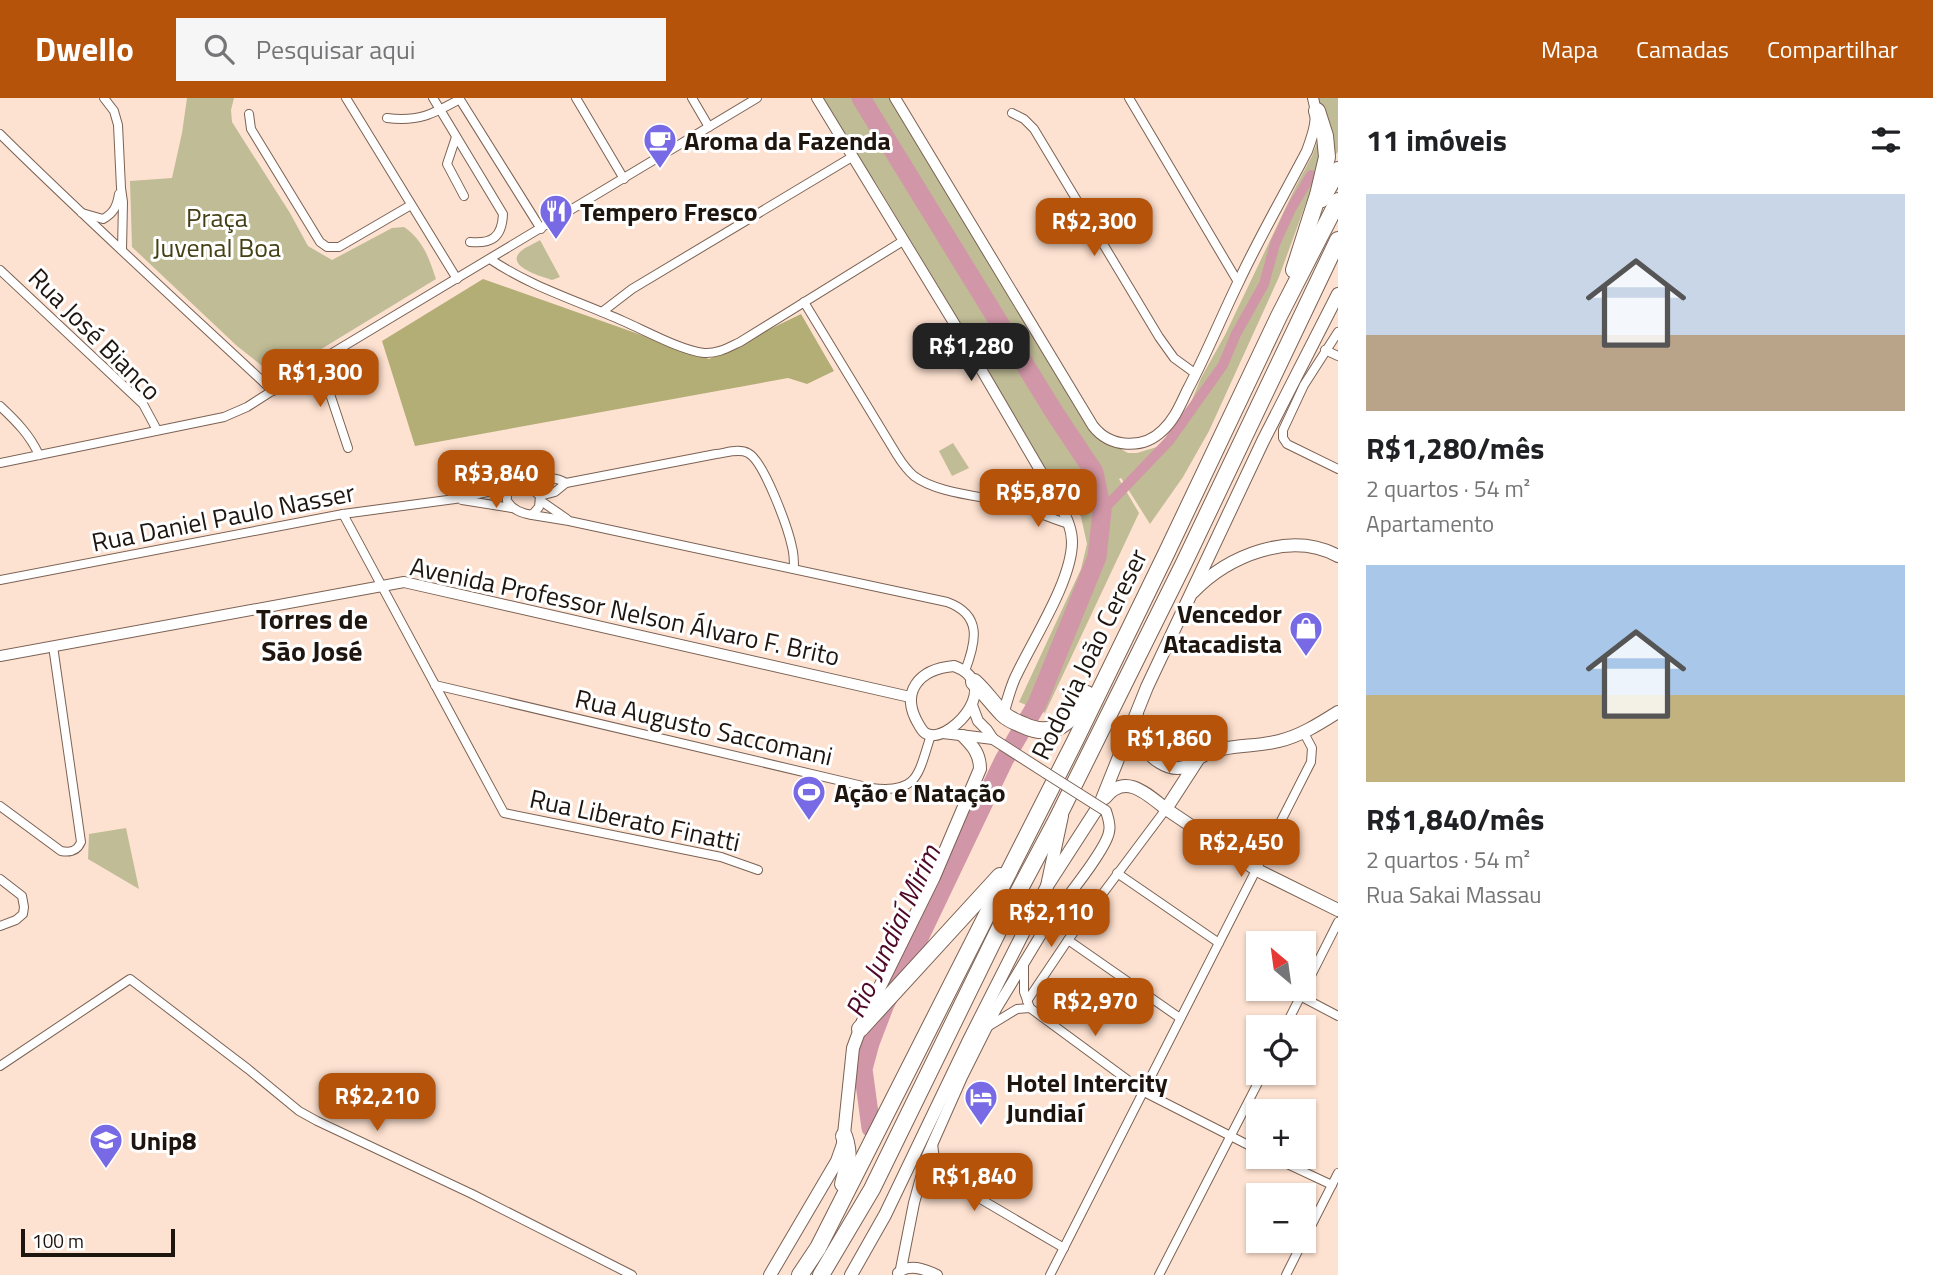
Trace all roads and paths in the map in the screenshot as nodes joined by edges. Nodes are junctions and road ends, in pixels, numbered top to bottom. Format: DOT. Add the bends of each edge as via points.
graph roads {
  1 [pos="104,98"];
  2 [pos="346,98"];
  3 [pos="433,98"];
  4 [pos="576,98"];
  5 [pos="692,98"];
  6 [pos="757,98"];
  7 [pos="817,98"];
  8 [pos="895,98"];
  9 [pos="1129,98"];
  10 [pos="460,99"];
  11 [pos="1315,104"];
  12 [pos="440,111"];
  13 [pos="1012,113"];
  14 [pos="249,114"];
  15 [pos="387,118"];
  16 [pos="709,127"];
  17 [pos="0,134"];
  18 [pos="456,137"];
  19 [pos="852,157"];
  20 [pos="1338,170"];
  21 [pos="624,179"];
  22 [pos="121,188"];
  23 [pos="464,197"];
  24 [pos="1338,201"];
  25 [pos="411,205"];
  26 [pos="78,211"];
  27 [pos="541,229"];
  28 [pos="1306,230"];
  29 [pos="1338,240"];
  30 [pos="470,242"];
  31 [pos="903,242"];
  32 [pos="122,250"];
  33 [pos="490,259"];
  34 [pos="0,270"];
  35 [pos="457,279"];
  36 [pos="1238,282"];
  37 [pos="1338,294"];
  38 [pos="804,302"];
  39 [pos="602,312"];
  40 [pos="1279,316"];
  41 [pos="1338,332"];
  42 [pos="1325,350"];
  43 [pos="1338,356"];
  44 [pos="319,361"];
  45 [pos="1196,374"];
  46 [pos="273,391"];
  47 [pos="0,406"];
  48 [pos="157,430"];
  49 [pos="348,448"];
  50 [pos="39,455"];
  51 [pos="0,463"];
  52 [pos="1338,469"];
  53 [pos="566,484"];
  54 [pos="511,487"];
  55 [pos="525,487"];
  56 [pos="1055,496"];
  57 [pos="541,498"];
  58 [pos="455,499"];
  59 [pos="1017,505"];
  60 [pos="512,508"];
  61 [pos="343,514"];
  62 [pos="532,515"];
  63 [pos="569,520"];
  64 [pos="1069,524"];
  65 [pos="1338,556"];
  66 [pos="794,569"];
  67 [pos="1153,579"];
  68 [pos="0,580"];
  69 [pos="380,585"];
  70 [pos="1191,594"];
  71 [pos="53,646"];
  72 [pos="0,656"];
  73 [pos="970,676"];
  74 [pos="1015,679"];
  75 [pos="435,685"];
  76 [pos="910,697"];
  77 [pos="989,698"];
  78 [pos="972,705"];
  79 [pos="1338,712"];
  80 [pos="1137,713"];
  81 [pos="1006,717"];
  82 [pos="1304,733"];
  83 [pos="937,734"];
  84 [pos="963,736"];
  85 [pos="995,740"];
  86 [pos="1199,758"];
  87 [pos="1066,798"];
  88 [pos="1100,804"];
  89 [pos="0,806"];
  90 [pos="1166,809"];
  91 [pos="1014,862"];
  92 [pos="758,870"];
  93 [pos="1257,870"];
  94 [pos="1117,873"];
  95 [pos="0,879"];
  96 [pos="1047,886"];
  97 [pos="1338,910"];
  98 [pos="1338,922"];
  99 [pos="0,926"];
  100 [pos="1068,940"];
  101 [pos="1219,943"];
  102 [pos="1024,963"];
  103 [pos="1316,965"];
  104 [pos="1310,1001"];
  105 [pos="1028,1005"];
  106 [pos="1338,1016"];
  107 [pos="1180,1018"];
  108 [pos="865,1023"];
  109 [pos="988,1026"];
  110 [pos="0,1066"];
  111 [pos="1257,1085"];
  112 [pos="1144,1092"];
  113 [pos="844,1136"];
  114 [pos="1231,1137"];
  115 [pos="933,1144"];
  116 [pos="1246,1144"];
  117 [pos="1298,1169"];
  118 [pos="1338,1173"];
  119 [pos="1332,1185"];
  120 [pos="1316,1215"];
  121 [pos="818,1248"];
  122 [pos="1064,1248"];
  123 [pos="1297,1253"];
  124 [pos="899,1272"];
  125 [pos="632,1275"];
  126 [pos="770,1275"];
  127 [pos="800,1275"];
  128 [pos="821,1275"];
  129 [pos="851,1275"];
  130 [pos="937,1275"];
  131 [pos="1050,1275"];
  132 [pos="1159,1275"];
  133 [pos="1286,1275"];
  1 -- 22 [label="street" via="118,125"];
  2 -- 25 [label="street"];
  3 -- 12 [label="street"];
  4 -- 21 [label="street"];
  5 -- 16 [label="street"];
  6 -- 16 [label="street"];
  7 -- 19 [label="street"];
  8 -- 45 [label="street" via="1099,433 1112,441 1134,444 1157,436 1169,425"];
  9 -- 36 [label="street"];
  10 -- 12 [label="street"];
  10 -- 27 [label="street"];
  11 -- 28 [label="highway" via="1326,157"];
  11 -- 36 [label="street" via="1307,151"];
  12 -- 15 [label="street" via="412,120"];
  12 -- 18 [label="street"];
  13 -- 45 [label="street" via="1034,130 1159,337 1174,358"];
  14 -- 25 [label="street" via="251,129 327,247 339,247"];
  16 -- 21 [label="street"];
  17 -- 26 [label="street"];
  18 -- 23 [label="street" via="447,164"];
  18 -- 30 [label="street" via="503,214 492,240"];
  19 -- 31 [label="street"];
  19 -- 39 [label="street" via="632,289"];
  20 -- 28 [label="highway"];
  21 -- 27 [label="street"];
  22 -- 26 [label="street" via="112,214 103,219"];
  22 -- 32 [label="street"];
  24 -- 40 [label="highway, Rodovia João Cereser"];
  25 -- 35 [label="street"];
  26 -- 32 [label="street"];
  27 -- 33 [label="street"];
  28 -- 40 [label="highway"];
  29 -- 87 [label="highway, Rodovia João Cereser"];
  31 -- 38 [label="street"];
  31 -- 56 [label="street"];
  32 -- 46 [label="street"];
  33 -- 35 [label="street"];
  33 -- 39 [label="street" via="527,281"];
  34 -- 48 [label="street, Rua José Bianco" via="143,404"];
  35 -- 44 [label="street"];
  36 -- 45 [label="street"];
  37 -- 70 [label="main road"];
  38 -- 39 [label="street" via="740,342 708,353"];
  38 -- 59 [label="street" via="905,468 930,484"];
  40 -- 67 [label="highway, Rodovia João Cereser"];
  41 -- 42 [label="street"];
  42 -- 43 [label="street"];
  42 -- 52 [label="street" via="1304,385 1283,438"];
  44 -- 46 [label="street"];
  44 -- 49 [label="street"];
  46 -- 48 [label="street" via="224,417"];
  47 -- 50 [label="street" via="27,433"];
  48 -- 50 [label="street"];
  50 -- 51 [label="street"];
  53 -- 55 [label="street" via="553,478"];
  53 -- 57 [label="street"];
  53 -- 66 [label="street" via="747,452 760,464 781,515 792,545"];
  54 -- 55 [label="street"];
  54 -- 58 [label="street, Rua Daniel Paulo Nasser"];
  54 -- 60 [label="street" via="506,496"];
  55 -- 57 [label="street"];
  56 -- 59 [label="street"];
  56 -- 64 [label="street"];
  57 -- 62 [label="street"];
  57 -- 63 [label="street"];
  58 -- 60 [label="street, Rua Daniel Paulo Nasser"];
  58 -- 61 [label="street, Rua Daniel Paulo Nasser"];
  59 -- 64 [label="street"];
  60 -- 62 [label="street"];
  61 -- 68 [label="street, Rua Daniel Paulo Nasser"];
  61 -- 69 [label="street"];
  62 -- 63 [label="street"];
  63 -- 66 [label="street"];
  64 -- 74 [label="street" via="1073,539 1067,569"];
  65 -- 70 [label="main road" via="1315,547 1278,546 1237,560 1206,578"];
  66 -- 73 [label="street" via="957,605 973,623"];
  67 -- 81 [label="highway" via="1071,719 1046,731 1034,731"];
  67 -- 91 [label="highway, Rodovia João Cereser"];
  69 -- 71 [label="street, Avenida Professor Nelson Álvaro F. Brito"];
  69 -- 75 [label="street"];
  69 -- 76 [label="street, Avenida Professor Nelson Álvaro F. Brito" via="404,582"];
  70 -- 80 [label="main road"];
  71 -- 72 [label="street, Avenida Professor Nelson Álvaro F. Brito"];
  71 -- 89 [label="street" via="79,847 69,853 61,851"];
  73 -- 76 [label="street" via="954,666 934,670 922,677"];
  73 -- 77 [label="highway"];
  73 -- 78 [label="street" via="976,692"];
  74 -- 77 [label="street"];
  74 -- 81 [label="street"];
  75 -- 83 [label="street, Rua Augusto Saccomani" via="888,790 915,780"];
  75 -- 92 [label="street, Rua Liberato Finatti" via="504,813 721,857"];
  76 -- 83 [label="street" via="924,733"];
  77 -- 81 [label="highway"];
  78 -- 83 [label="street"];
  78 -- 85 [label="street" via="978,721"];
  79 -- 82 [label="main road"];
  80 -- 86 [label="main road" via="1141,743 1152,757 1171,768"];
  80 -- 88 [label="main road"];
  82 -- 86 [label="main road" via="1220,749"];
  82 -- 93 [label="street" via="1312,748 1311,762"];
  83 -- 84 [label="street"];
  84 -- 85 [label="street"];
  84 -- 108 [label="main road" via="976,751 980,769"];
  85 -- 102 [label="street, bridge" via="1107,811 1110,823 1109,835 1098,853"];
  86 -- 90 [label="main road"];
  87 -- 96 [label="main road"];
  87 -- 128 [label="highway, Rodovia João Cereser" via="872,1189"];
  88 -- 90 [label="main road" via="1110,791 1130,785"];
  88 -- 96 [label="main road"];
  90 -- 93 [label="main road"];
  90 -- 94 [label="street"];
  91 -- 108 [label="highway"];
  91 -- 121 [label="highway, Rodovia João Cereser"];
  93 -- 97 [label="main road"];
  93 -- 101 [label="street"];
  94 -- 100 [label="street"];
  94 -- 101 [label="street"];
  95 -- 99 [label="street" via="22,896 24,906 16,920"];
  96 -- 129 [label="main road" via="910,1166"];
  98 -- 103 [label="street"];
  100 -- 105 [label="street"];
  100 -- 107 [label="street"];
  101 -- 107 [label="street"];
  102 -- 105 [label="street"];
  102 -- 109 [label="street"];
  104 -- 106 [label="street"];
  105 -- 109 [label="street"];
  105 -- 112 [label="street"];
  107 -- 112 [label="street"];
  108 -- 113 [label="main road" via="853,1048"];
  109 -- 115 [label="street"];
  110 -- 125 [label="street" via="130,979 308,1116"];
  111 -- 114 [label="street"];
  112 -- 114 [label="street"];
  112 -- 122 [label="street"];
  113 -- 121 [label="highway" via="848,1152 845,1176"];
  113 -- 126 [label="main road" via="831,1173"];
  114 -- 116 [label="street"];
  114 -- 132 [label="street"];
  115 -- 122 [label="street" via="936,1167 943,1177"];
  115 -- 124 [label="street"];
  117 -- 119 [label="street"];
  118 -- 119 [label="street"];
  119 -- 120 [label="street"];
  121 -- 127 [label="highway, Rodovia João Cereser"];
  122 -- 131 [label="street"];
  123 -- 133 [label="street"];
  124 -- 130 [label="street" via="916,1267"];
}
